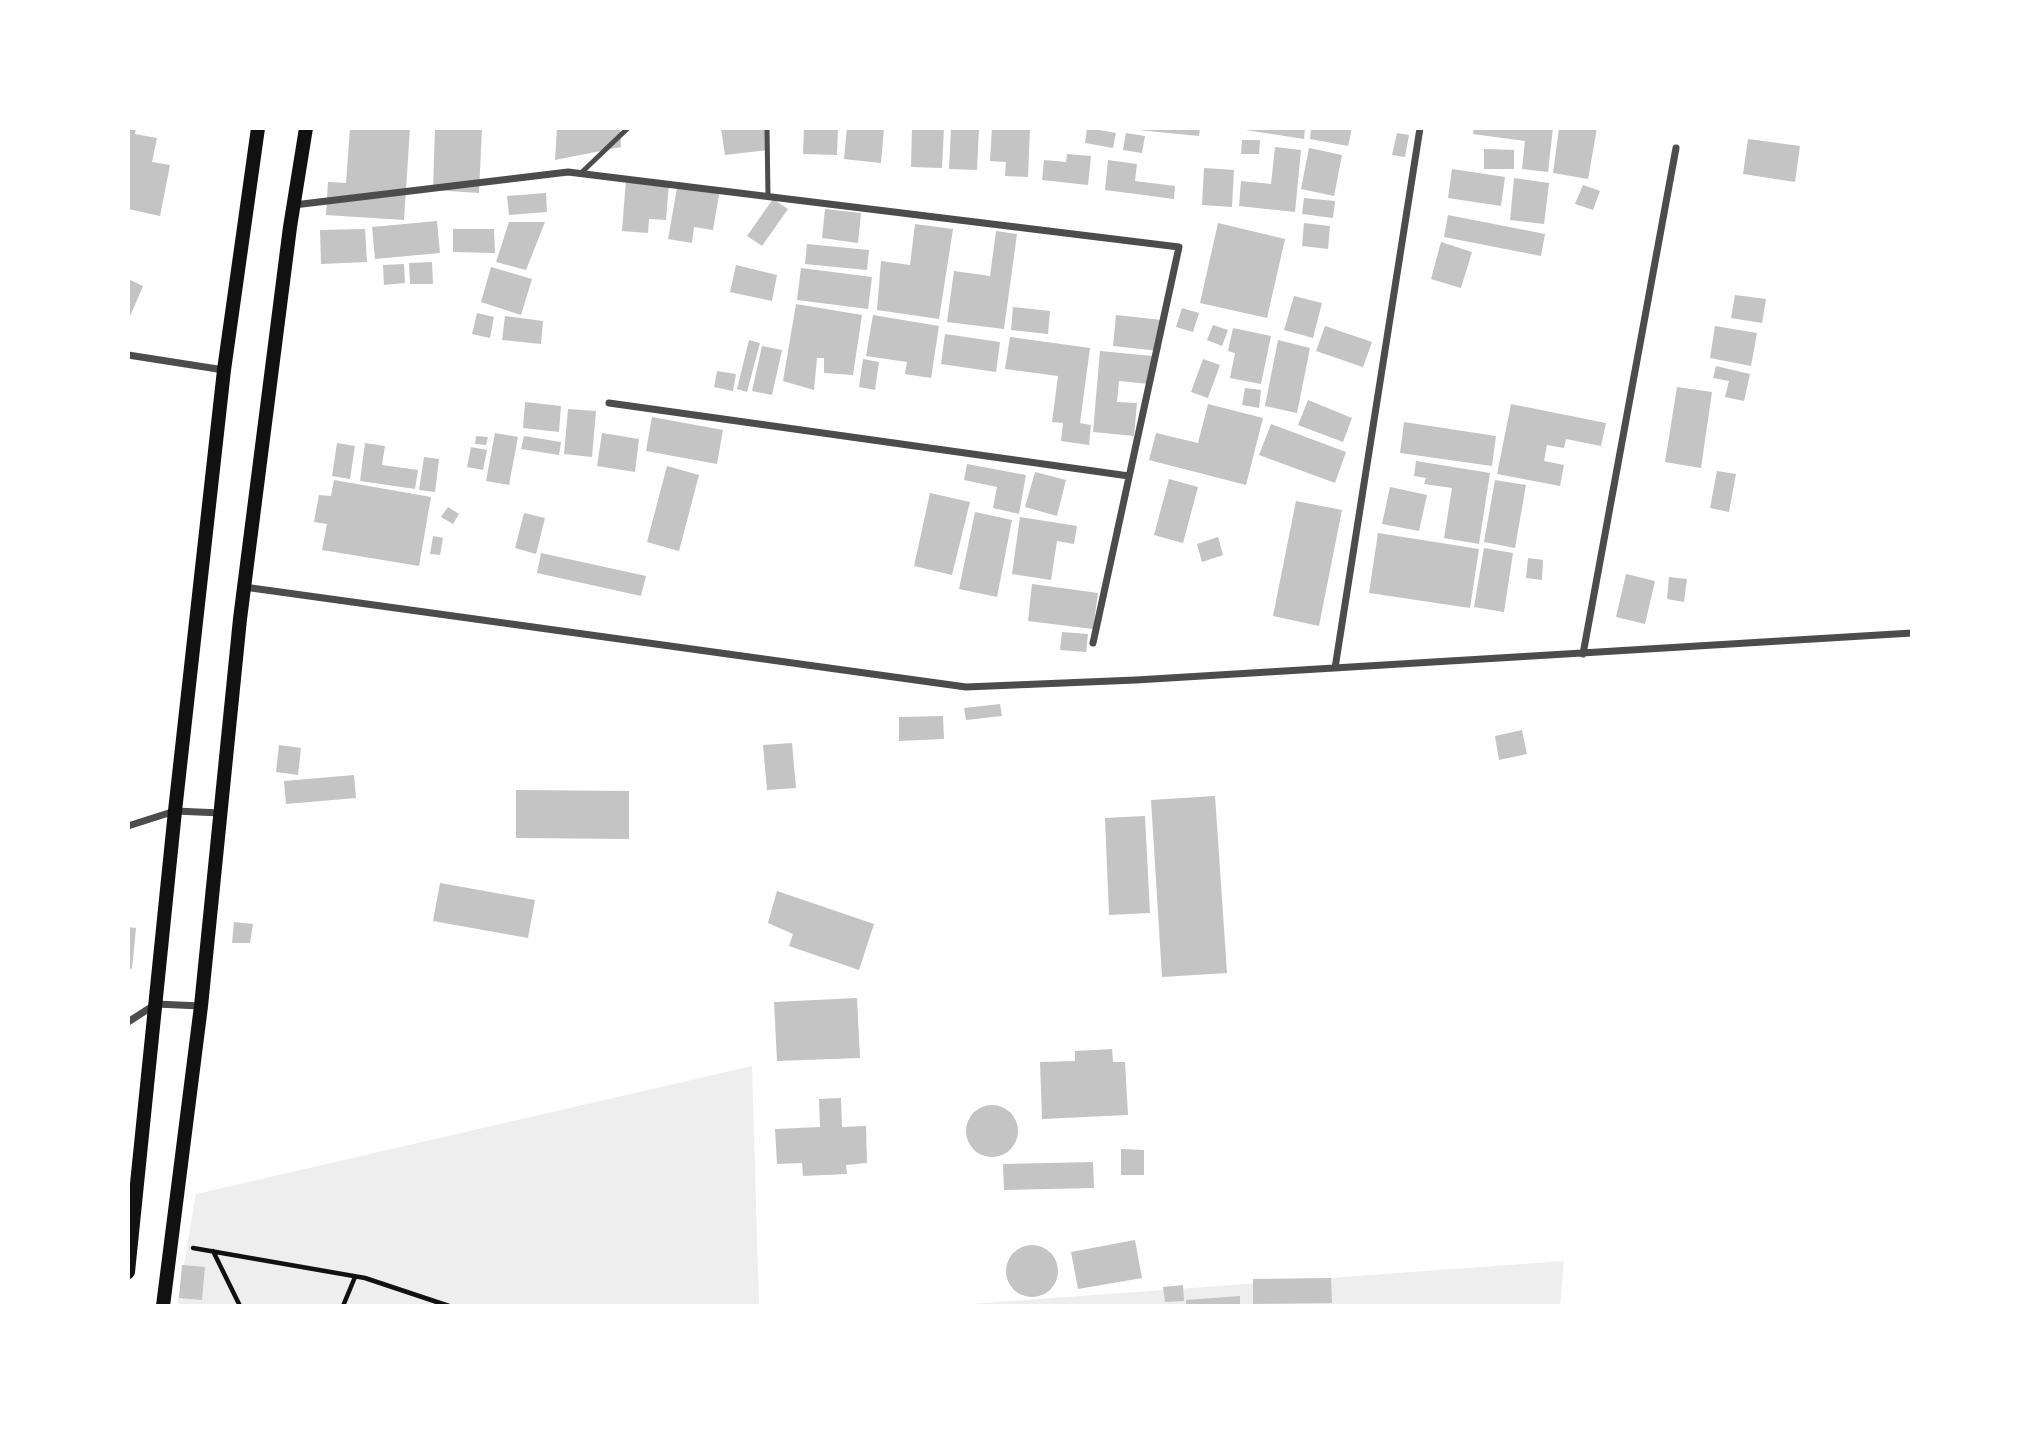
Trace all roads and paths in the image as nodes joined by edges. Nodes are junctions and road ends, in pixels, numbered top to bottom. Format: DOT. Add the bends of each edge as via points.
graph roads {
  1 [pos="258,128"];
  2 [pos="306,128"];
  3 [pos="628,128"];
  4 [pos="767,128"];
  5 [pos="1420,128"];
  6 [pos="1676,148"];
  7 [pos="580,174"];
  8 [pos="768,197"];
  9 [pos="293,205"];
  10 [pos="128,355"];
  11 [pos="224,370"];
  12 [pos="609,403"];
  13 [pos="1129,475"];
  14 [pos="244,587"];
  15 [pos="1912,634"];
  16 [pos="1093,643"];
  17 [pos="1583,654"];
  18 [pos="1335,668"];
  19 [pos="175,811"];
  20 [pos="221,813"];
  21 [pos="128,825"];
  22 [pos="156,1004"];
  23 [pos="201,1006"];
  24 [pos="128,1022"];
  25 [pos="171,1244"];
  26 [pos="213,1251"];
  27 [pos="128,1272"];
  28 [pos="355,1277"];
  29 [pos="163,1306"];
  30 [pos="240,1306"];
  31 [pos="343,1306"];
  32 [pos="449,1306"];
  1 -- 11 [label="main road"];
  2 -- 9 [label="main road"];
  3 -- 7 [label="lane"];
  4 -- 8 [label="lane"];
  5 -- 18 [label="street"];
  6 -- 17 [label="street"];
  7 -- 8 [label="street"];
  7 -- 9 [label="street"];
  8 -- 13 [label="street" via="1179,247"];
  9 -- 14 [label="main road"];
  10 -- 11 [label="street"];
  11 -- 19 [label="main road"];
  12 -- 13 [label="street"];
  13 -- 16 [label="street"];
  14 -- 18 [label="street" via="967,687"];
  14 -- 20 [label="main road"];
  15 -- 17 [label="street"];
  17 -- 18 [label="street"];
  19 -- 20 [label="street"];
  19 -- 21 [label="street"];
  19 -- 22 [label="main road"];
  20 -- 23 [label="main road"];
  22 -- 23 [label="street"];
  22 -- 24 [label="street"];
  22 -- 27 [label="main road"];
  23 -- 25 [label="main road"];
  25 -- 26 [label="path"];
  25 -- 29 [label="main road"];
  26 -- 28 [label="path"];
  26 -- 30 [label="path"];
  28 -- 31 [label="path"];
  28 -- 32 [label="path"];
}
